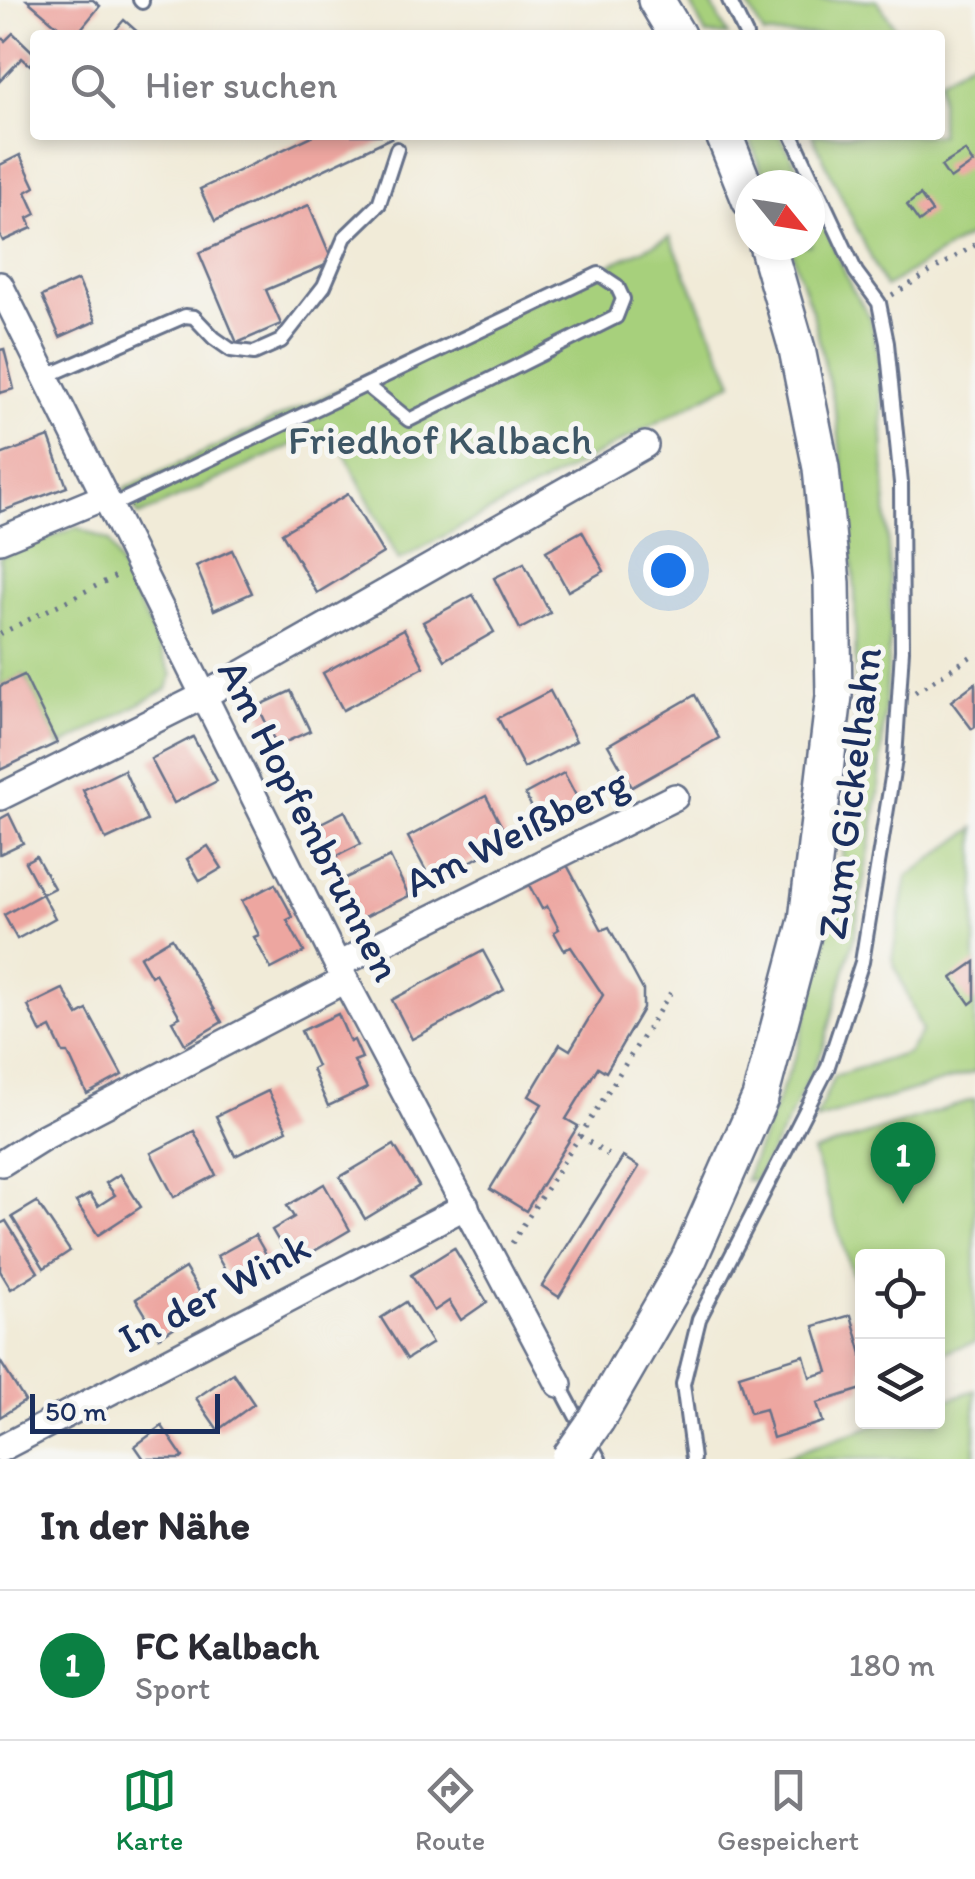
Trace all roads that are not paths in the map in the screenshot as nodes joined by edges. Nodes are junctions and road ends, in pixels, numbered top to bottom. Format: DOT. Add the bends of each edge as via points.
graph roads {
  1 [pos="656,0"];
  2 [pos="729,0"];
  3 [pos="673,30"];
  4 [pos="744,30"];
  5 [pos="726,140"];
  6 [pos="794,140"];
  7 [pos="397,149"];
  8 [pos="738,170"];
  9 [pos="771,260"];
  10 [pos="3,301"];
  11 [pos="44,377"];
  12 [pos="366,385"];
  13 [pos="645,445"];
  14 [pos="106,502"];
  15 [pos="0,540"];
  16 [pos="203,696"];
  17 [pos="0,797"];
  18 [pos="676,797"];
  19 [pos="341,973"];
  20 [pos="2,1162"];
  21 [pos="466,1206"];
  22 [pos="558,1384"];
  23 [pos="0,1450"];
  24 [pos="569,1459"];
  25 [pos="598,1459"];
  26 [pos="693,1459"];
  1 -- 3 [label="main road"];
  2 -- 4 [label="lane"];
  5 -- 8 [label="main road"];
  6 -- 26 [label="lane, Zum Gickelhahn" via="856,272 879,302 887,343 901,483 896,759 862,962 826,1069 698,1318 684,1384"];
  7 -- 11 [label="lane" via="379,204 345,237 324,286 281,341 241,352 185,316"];
  9 -- 24 [label="main road, bridge" via="821,468 832,583 834,696 808,920 760,1098 688,1262"];
  10 -- 11 [label="street, Am Hopfenbrunnen"];
  11 -- 14 [label="street, Am Hopfenbrunnen"];
  12 -- 12 [label="lane" via="599,274 623,299 616,317 409,420"];
  12 -- 14 [label="lane"];
  13 -- 16 [label="street"];
  14 -- 15 [label="street"];
  14 -- 16 [label="street, Am Hopfenbrunnen"];
  16 -- 17 [label="street"];
  16 -- 19 [label="street, Am Hopfenbrunnen"];
  18 -- 19 [label="street, Am Weißberg"];
  19 -- 20 [label="street, Am Weißberg"];
  19 -- 21 [label="street, Am Hopfenbrunnen"];
  21 -- 22 [label="street, Am Hopfenbrunnen"];
  21 -- 23 [label="street, In der Wink"];
  22 -- 25 [label="lane"];
}
